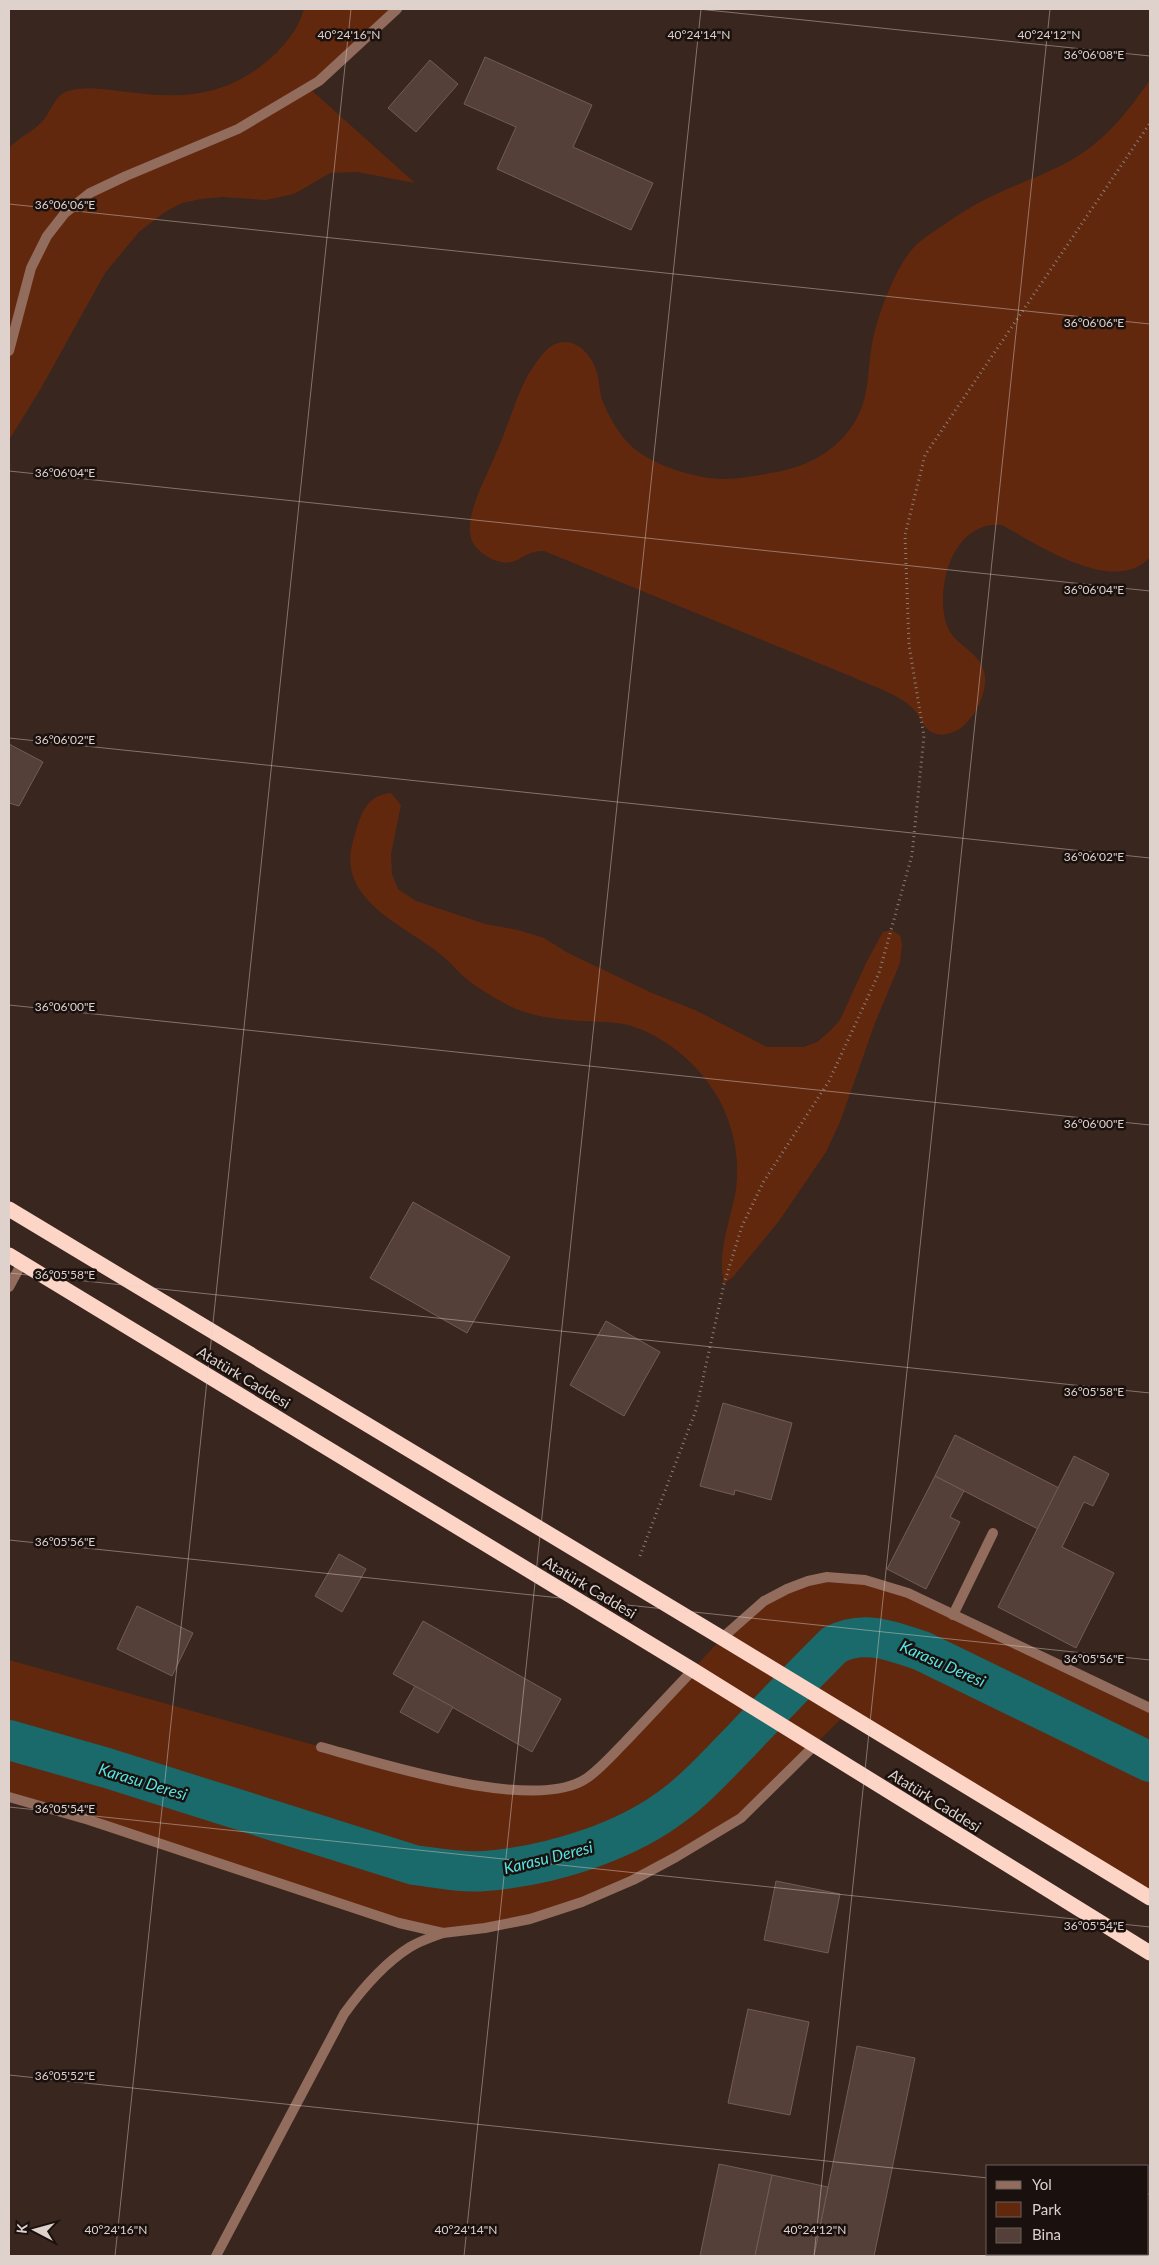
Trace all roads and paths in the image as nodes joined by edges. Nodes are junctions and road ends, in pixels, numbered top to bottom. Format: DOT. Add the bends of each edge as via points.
graph roads {
  1 [pos="397,9"];
  2 [pos="1150,123"];
  3 [pos="9,351"];
  4 [pos="9,1209"];
  5 [pos="15,1259"];
  6 [pos="9,1287"];
  7 [pos="993,1533"];
  8 [pos="630,1582"];
  9 [pos="953,1615"];
  10 [pos="722,1638"];
  11 [pos="693,1670"];
  12 [pos="1150,1708"];
  13 [pos="814,1746"];
  14 [pos="321,1747"];
  15 [pos="9,1797"];
  16 [pos="1150,1898"];
  17 [pos="443,1933"];
  18 [pos="1150,1954"];
  19 [pos="216,2256"];
  1 -- 3 [label="street" via="308,88 238,129 90,193 65,213 47,236 31,268"];
  2 -- 8 [label="path" via="925,455 905,535 909,645 924,736 912,855 879,973 830,1081 764,1181 742,1226 724,1284 696,1410"];
  4 -- 8 [label="highway, Atatürk Caddesi"];
  5 -- 6 [label="street"];
  5 -- 11 [label="highway, Atatürk Caddesi"];
  7 -- 9 [label="street"];
  8 -- 10 [label="highway, Atatürk Caddesi"];
  9 -- 10 [label="street" via="908,1593 865,1580 827,1577 808,1581 764,1601"];
  9 -- 12 [label="street"];
  10 -- 16 [label="highway, Atatürk Caddesi"];
  11 -- 13 [label="highway, Atatürk Caddesi"];
  11 -- 14 [label="street" via="605,1763 586,1779 568,1786 540,1791 488,1787 393,1767"];
  13 -- 17 [label="street" via="741,1818 633,1880 582,1902 530,1919"];
  13 -- 18 [label="highway, Atatürk Caddesi"];
  15 -- 17 [label="street" via="89,1820 399,1923"];
  17 -- 19 [label="street" via="411,1946 389,1963 364,1986 344,2014"];
}
